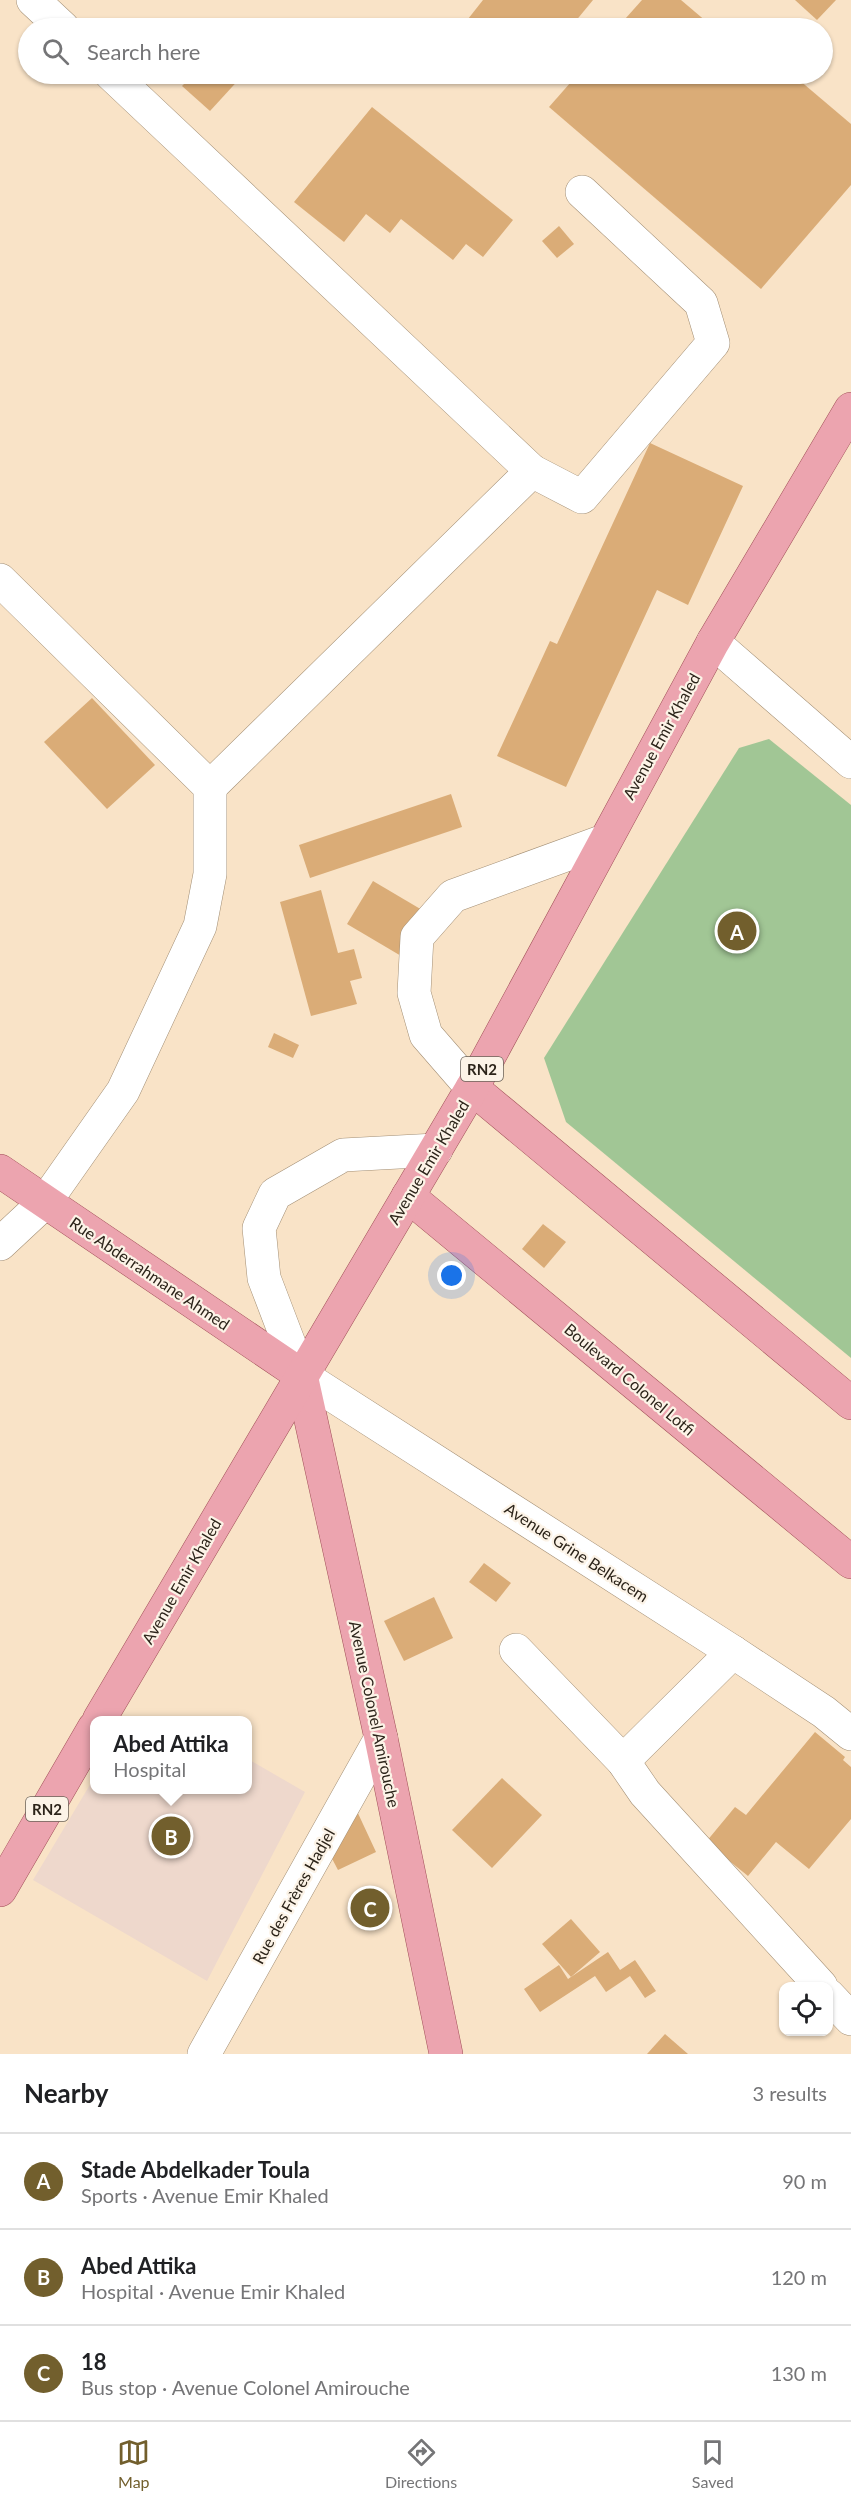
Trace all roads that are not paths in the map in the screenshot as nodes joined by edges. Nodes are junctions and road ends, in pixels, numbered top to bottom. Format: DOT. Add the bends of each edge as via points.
graph roads {
  1 [pos="33,0"];
  2 [pos="52,18"];
  3 [pos="122,84"];
  4 [pos="582,192"];
  5 [pos="851,409"];
  6 [pos="532,471"];
  7 [pos="0,580"];
  8 [pos="713,642"];
  9 [pos="851,762"];
  10 [pos="210,787"];
  11 [pos="604,841"];
  12 [pos="472,1088"];
  13 [pos="436,1150"];
  14 [pos="0,1172"];
  15 [pos="408,1196"];
  16 [pos="45,1202"];
  17 [pos="0,1244"];
  18 [pos="301,1375"];
  19 [pos="851,1403"];
  20 [pos="851,1562"];
  21 [pos="516,1650"];
  22 [pos="733,1652"];
  23 [pos="101,1716"];
  24 [pos="851,1734"];
  25 [pos="90,1735"];
  26 [pos="381,1737"];
  27 [pos="623,1761"];
  28 [pos="0,1890"];
  29 [pos="817,1982"];
  30 [pos="833,2000"];
  31 [pos="851,2019"];
  32 [pos="204,2054"];
  33 [pos="446,2054"];
  1 -- 2 [label="street"];
  3 -- 6 [label="street"];
  4 -- 6 [label="street" via="701,303 713,343 582,497"];
  5 -- 8 [label="main road, Avenue Emir Khaled / RN2"];
  6 -- 10 [label="street"];
  7 -- 10 [label="street"];
  8 -- 9 [label="street"];
  8 -- 11 [label="main road, Avenue Emir Khaled / RN2"];
  10 -- 16 [label="street" via="210,874 200,926 123,1091"];
  11 -- 12 [label="main road, Avenue Emir Khaled / RN2"];
  11 -- 12 [label="street" via="453,896 417,937 414,993 426,1035"];
  12 -- 13 [label="main road, Avenue Emir Khaled / RN2"];
  12 -- 19 [label="main road"];
  13 -- 15 [label="main road, Avenue Emir Khaled / RN2"];
  13 -- 18 [label="street" via="343,1155 275,1194 259,1228 264,1278"];
  14 -- 16 [label="main road, Rue Abderrahmane Ahmed"];
  15 -- 18 [label="main road, Avenue Emir Khaled / RN2"];
  15 -- 20 [label="main road, Boulevard Colonel Lotfi"];
  16 -- 17 [label="street"];
  16 -- 18 [label="main road, Rue Abderrahmane Ahmed"];
  18 -- 22 [label="street, Avenue Grine Belkacem"];
  18 -- 23 [label="main road, Avenue Emir Khaled / RN2"];
  18 -- 26 [label="main road, Avenue Colonel Amirouche"];
  21 -- 27 [label="street"];
  22 -- 24 [label="street, Avenue Grine Belkacem"];
  22 -- 27 [label="street"];
  25 -- 28 [label="main road, RN2"];
  26 -- 32 [label="street, Rue des Frères Hadjel"];
  26 -- 33 [label="main road, Avenue Colonel Amirouche"];
  27 -- 29 [label="street" via="645,1793"];
  30 -- 31 [label="street"];
}
